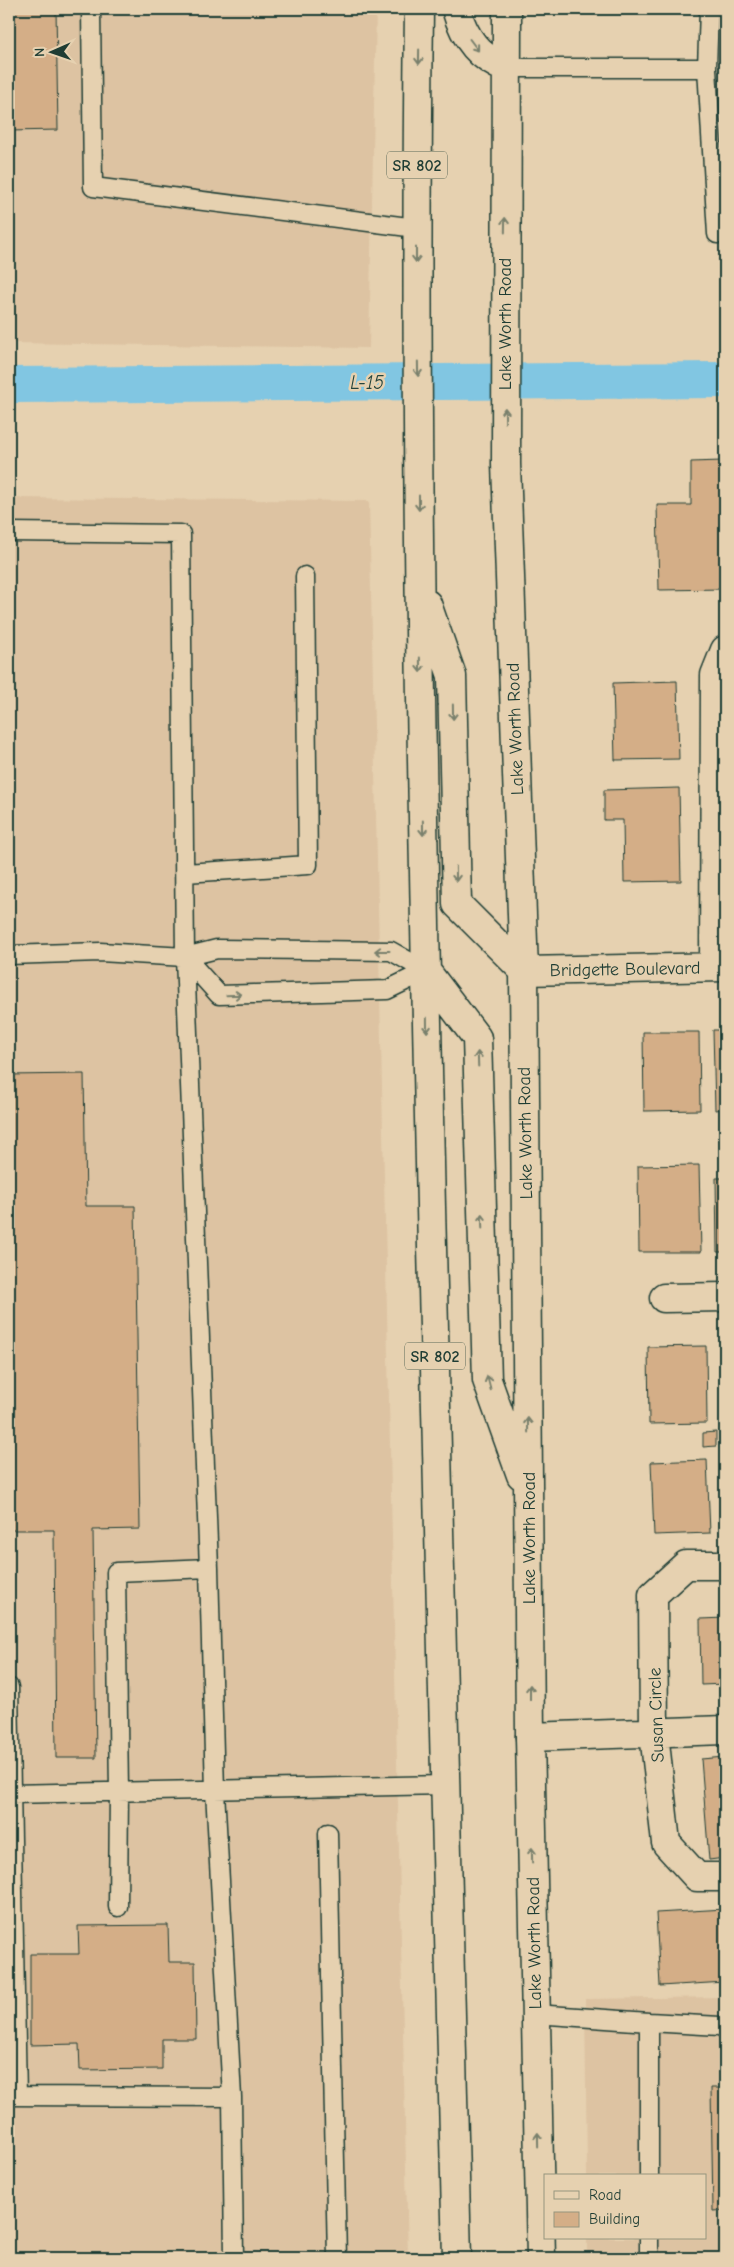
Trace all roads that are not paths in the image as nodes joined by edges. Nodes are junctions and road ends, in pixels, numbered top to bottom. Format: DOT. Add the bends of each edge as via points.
graph roads {
  1 [pos="91,9"];
  2 [pos="419,9"];
  3 [pos="456,9"];
  4 [pos="506,9"];
  5 [pos="708,9"];
  6 [pos="506,68"];
  7 [pos="707,68"];
  8 [pos="416,228"];
  9 [pos="725,234"];
  10 [pos="9,532"];
  11 [pos="305,576"];
  12 [pos="419,581"];
  13 [pos="725,650"];
  14 [pos="185,874"];
  15 [pos="9,955"];
  16 [pos="185,957"];
  17 [pos="720,967"];
  18 [pos="426,971"];
  19 [pos="524,971"];
  20 [pos="725,1297"];
  21 [pos="664,1298"];
  22 [pos="528,1495"];
  23 [pos="725,1565"];
  24 [pos="209,1568"];
  25 [pos="9,1687"];
  26 [pos="725,1730"];
  27 [pos="654,1733"];
  28 [pos="530,1736"];
  29 [pos="445,1785"];
  30 [pos="215,1791"];
  31 [pos="119,1792"];
  32 [pos="10,1794"];
  33 [pos="328,1833"];
  34 [pos="725,1876"];
  35 [pos="118,1907"];
  36 [pos="535,2014"];
  37 [pos="649,2022"];
  38 [pos="724,2026"];
  39 [pos="13,2096"];
  40 [pos="232,2097"];
  41 [pos="649,2174"];
  42 [pos="649,2240"];
  43 [pos="234,2258"];
  44 [pos="337,2258"];
  45 [pos="457,2258"];
  46 [pos="541,2258"];
  47 [pos="649,2258"];
  1 -- 8 [label="lane" via="93,187"];
  2 -- 8 [label="main road, SR 802, one-way"];
  3 -- 6 [label="main road, one-way" via="461,25 474,46 489,62"];
  4 -- 6 [label="main road, Lake Worth Road"];
  5 -- 7 [label="lane"];
  6 -- 7 [label="lane"];
  19 -- 6 [label="main road, Lake Worth Road, one-way" via="506,464"];
  7 -- 9 [label="lane" via="717,234"];
  8 -- 12 [label="main road, SR 802, one-way"];
  10 -- 14 [label="lane" via="182,534"];
  11 -- 14 [label="lane" via="308,865"];
  12 -- 18 [label="main road, SR 802, one-way"];
  12 -- 19 [label="main road, one-way" via="452,676 456,904"];
  13 -- 17 [label="main road" via="715,675"];
  14 -- 16 [label="lane"];
  15 -- 16 [label="lane" via="100,952"];
  18 -- 16 [label="lane, one-way" via="391,951 216,949"];
  16 -- 18 [label="lane, one-way" via="219,995 387,990"];
  16 -- 24 [label="lane"];
  17 -- 19 [label="main road, Bridgette Boulevard"];
  22 -- 18 [label="main road, one-way" via="487,1380 477,1038"];
  18 -- 29 [label="main road, SR 802, one-way"];
  22 -- 19 [label="main road, Lake Worth Road, one-way"];
  20 -- 21 [label="main road"];
  28 -- 22 [label="main road, Lake Worth Road, one-way"];
  23 -- 27 [label="main road, Susan Circle" via="686,1565 653,1595"];
  24 -- 30 [label="lane"];
  24 -- 31 [label="lane" via="116,1572"];
  25 -- 32 [label="lane"];
  26 -- 27 [label="main road"];
  27 -- 28 [label="main road"];
  27 -- 34 [label="main road, Susan Circle" via="666,1843 697,1877"];
  36 -- 28 [label="main road, Lake Worth Road, one-way"];
  29 -- 30 [label="lane"];
  29 -- 45 [label="main road, SR 802"];
  30 -- 31 [label="lane"];
  30 -- 40 [label="lane"];
  31 -- 32 [label="lane"];
  31 -- 35 [label="lane"];
  32 -- 39 [label="lane"];
  33 -- 44 [label="lane"];
  36 -- 37 [label="lane"];
  46 -- 36 [label="main road, Lake Worth Road, one-way"];
  37 -- 38 [label="lane"];
  37 -- 41 [label="lane"];
  39 -- 40 [label="lane"];
  40 -- 43 [label="lane"];
  42 -- 47 [label="lane"];
}
